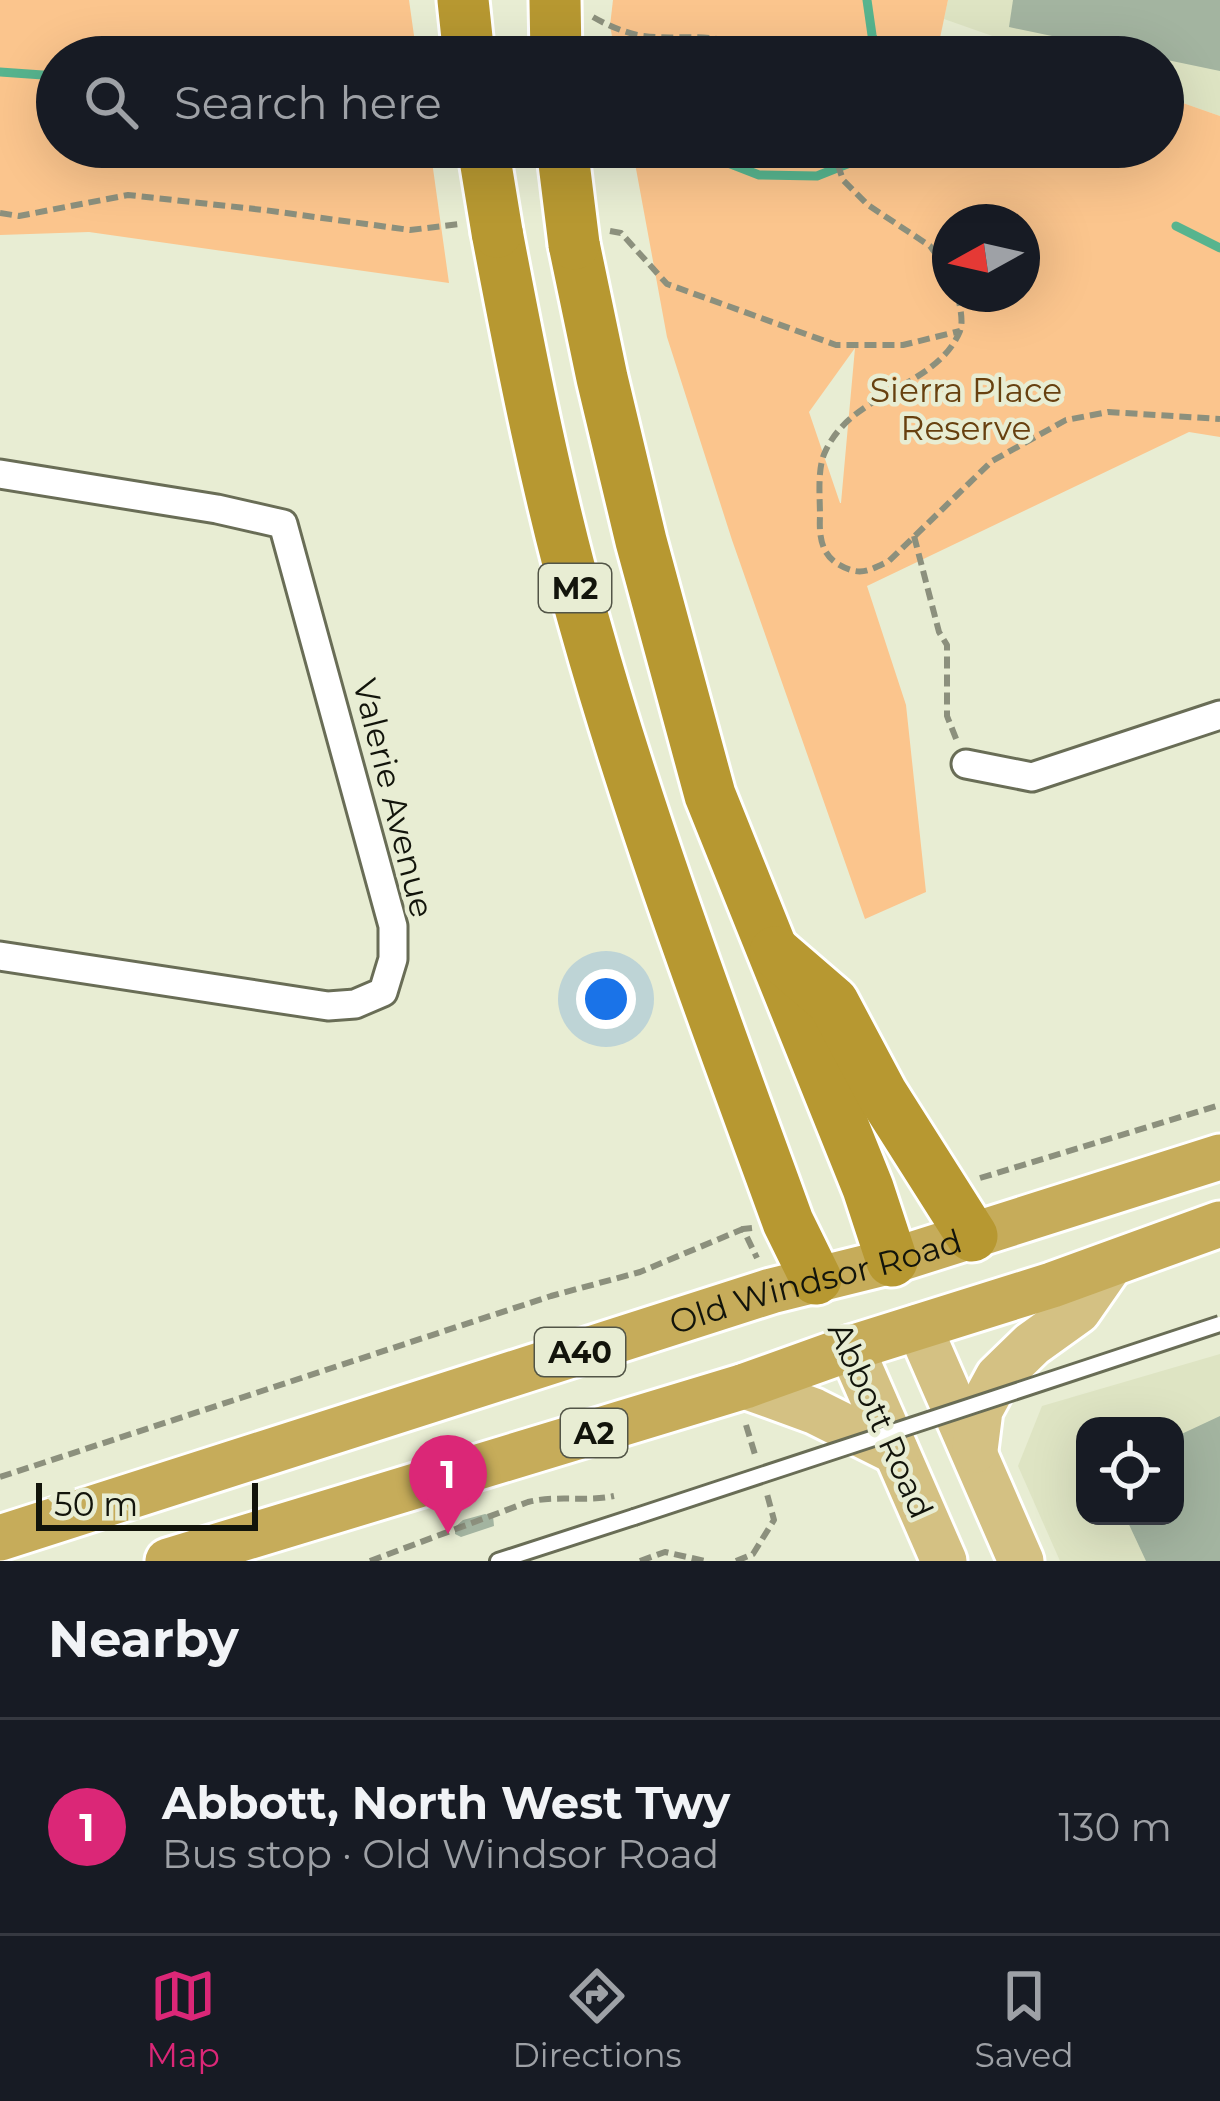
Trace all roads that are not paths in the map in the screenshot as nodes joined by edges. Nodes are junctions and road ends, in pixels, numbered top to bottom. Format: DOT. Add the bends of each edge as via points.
graph roads {
  1 [pos="463,0"];
  2 [pos="567,4"];
  3 [pos="467,36"];
  4 [pos="560,36"];
  5 [pos="486,168"];
  6 [pos="565,168"];
  7 [pos="0,474"];
  8 [pos="1220,715"];
  9 [pos="966,764"];
  10 [pos="770,948"];
  11 [pos="0,956"];
  12 [pos="1220,1157"];
  13 [pos="1220,1224"];
  14 [pos="972,1236"];
  15 [pos="892,1261"];
  16 [pos="1110,1265"];
  17 [pos="816,1280"];
  18 [pos="1220,1324"];
  19 [pos="920,1327"];
  20 [pos="851,1348"];
  21 [pos="745,1386"];
  22 [pos="896,1452"];
  23 [pos="975,1454"];
  24 [pos="0,1538"];
  25 [pos="168,1561"];
  26 [pos="498,1561"];
  27 [pos="944,1561"];
  28 [pos="1021,1561"];
  1 -- 3 [label="highway"];
  2 -- 4 [label="highway"];
  5 -- 17 [label="highway, M2, bridge" via="531,408 642,814"];
  6 -- 10 [label="highway, M2, bridge" via="602,378 674,668 710,795"];
  7 -- 11 [label="street, Valerie Avenue" via="283,524 385,889 393,959 382,992 328,1006"];
  8 -- 9 [label="street" via="1032,777"];
  10 -- 14 [label="highway, M2" via="833,1002"];
  10 -- 15 [label="highway, M2"];
  12 -- 14 [label="highway, Old Windsor Road / A40"];
  13 -- 16 [label="highway"];
  14 -- 15 [label="highway, Old Windsor Road / A40"];
  15 -- 17 [label="highway, Old Windsor Road / A40"];
  15 -- 19 [label="highway"];
  16 -- 19 [label="highway"];
  16 -- 23 [label="main road" via="1078,1311 998,1377 980,1410"];
  17 -- 20 [label="highway, Abbott Road"];
  17 -- 24 [label="highway, Old Windsor Road / A40"];
  18 -- 26 [label="lane, bridge"];
  19 -- 20 [label="highway, A2"];
  19 -- 23 [label="main road"];
  20 -- 21 [label="highway, A2"];
  20 -- 22 [label="main road, Abbott Road"];
  21 -- 22 [label="main road"];
  21 -- 25 [label="highway, A2"];
  22 -- 27 [label="main road, Abbott Road"];
  23 -- 28 [label="main road"];
}
